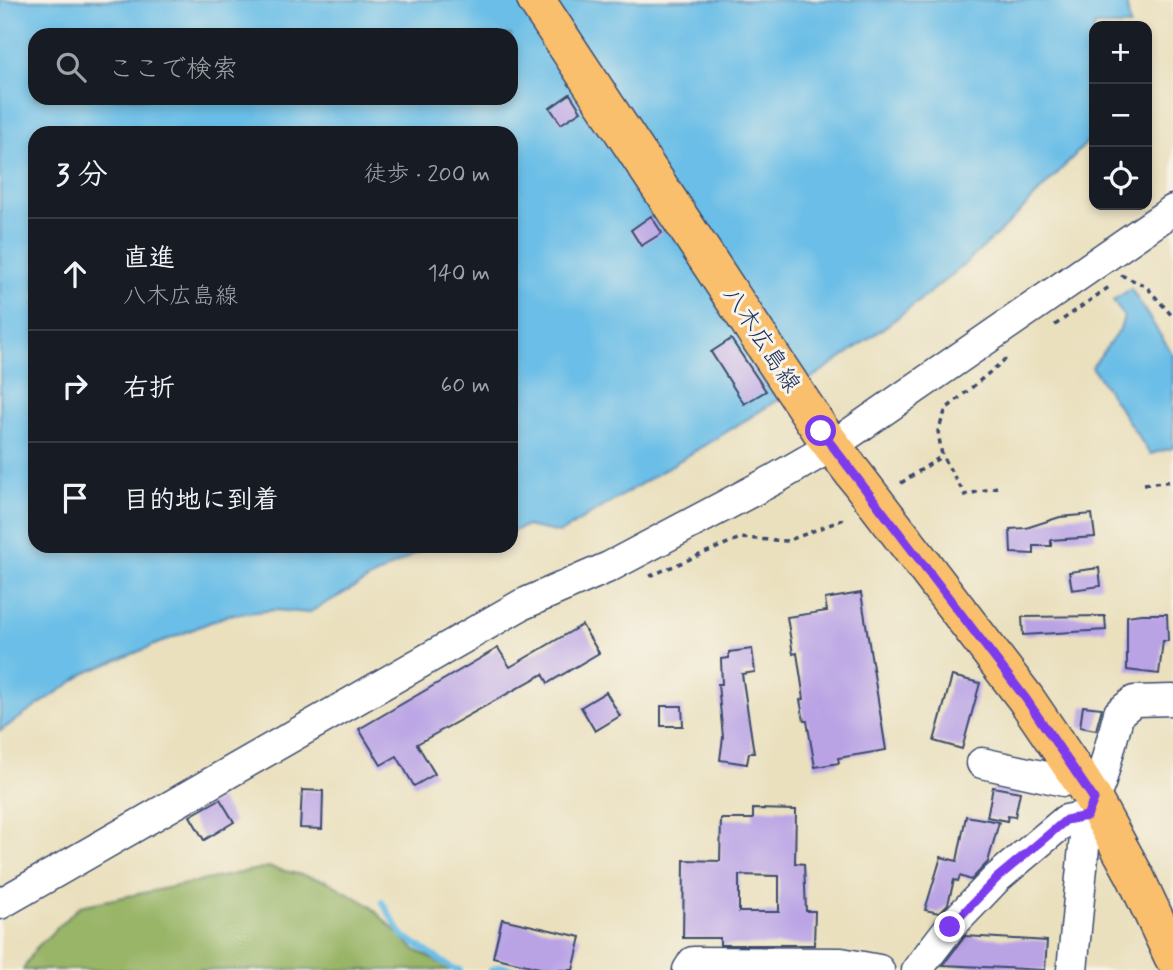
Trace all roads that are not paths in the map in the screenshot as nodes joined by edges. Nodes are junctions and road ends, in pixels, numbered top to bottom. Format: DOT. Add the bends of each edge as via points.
graph roads {
  1 [pos="536,0"];
  2 [pos="1173,210"];
  3 [pos="832,446"];
  4 [pos="1173,700"];
  5 [pos="982,763"];
  6 [pos="1087,797"];
  7 [pos="0,904"];
  8 [pos="1173,957"];
  9 [pos="688,970"];
  10 [pos="879,970"];
  11 [pos="917,970"];
  12 [pos="1072,970"];
  1 -- 3 [label="main road, 八木広島線"];
  2 -- 3 [label="street"];
  3 -- 6 [label="main road, 八木広島線" via="1026,699"];
  3 -- 7 [label="street" via="609,567 521,604"];
  4 -- 6 [label="street" via="1134,701 1119,713 1101,781"];
  5 -- 6 [label="street" via="1064,781"];
  6 -- 8 [label="main road, 八木広島線" via="1135,876"];
  6 -- 11 [label="street" via="997,878"];
  6 -- 12 [label="street"];
  9 -- 10 [label="street" via="693,962 841,963"];
}
